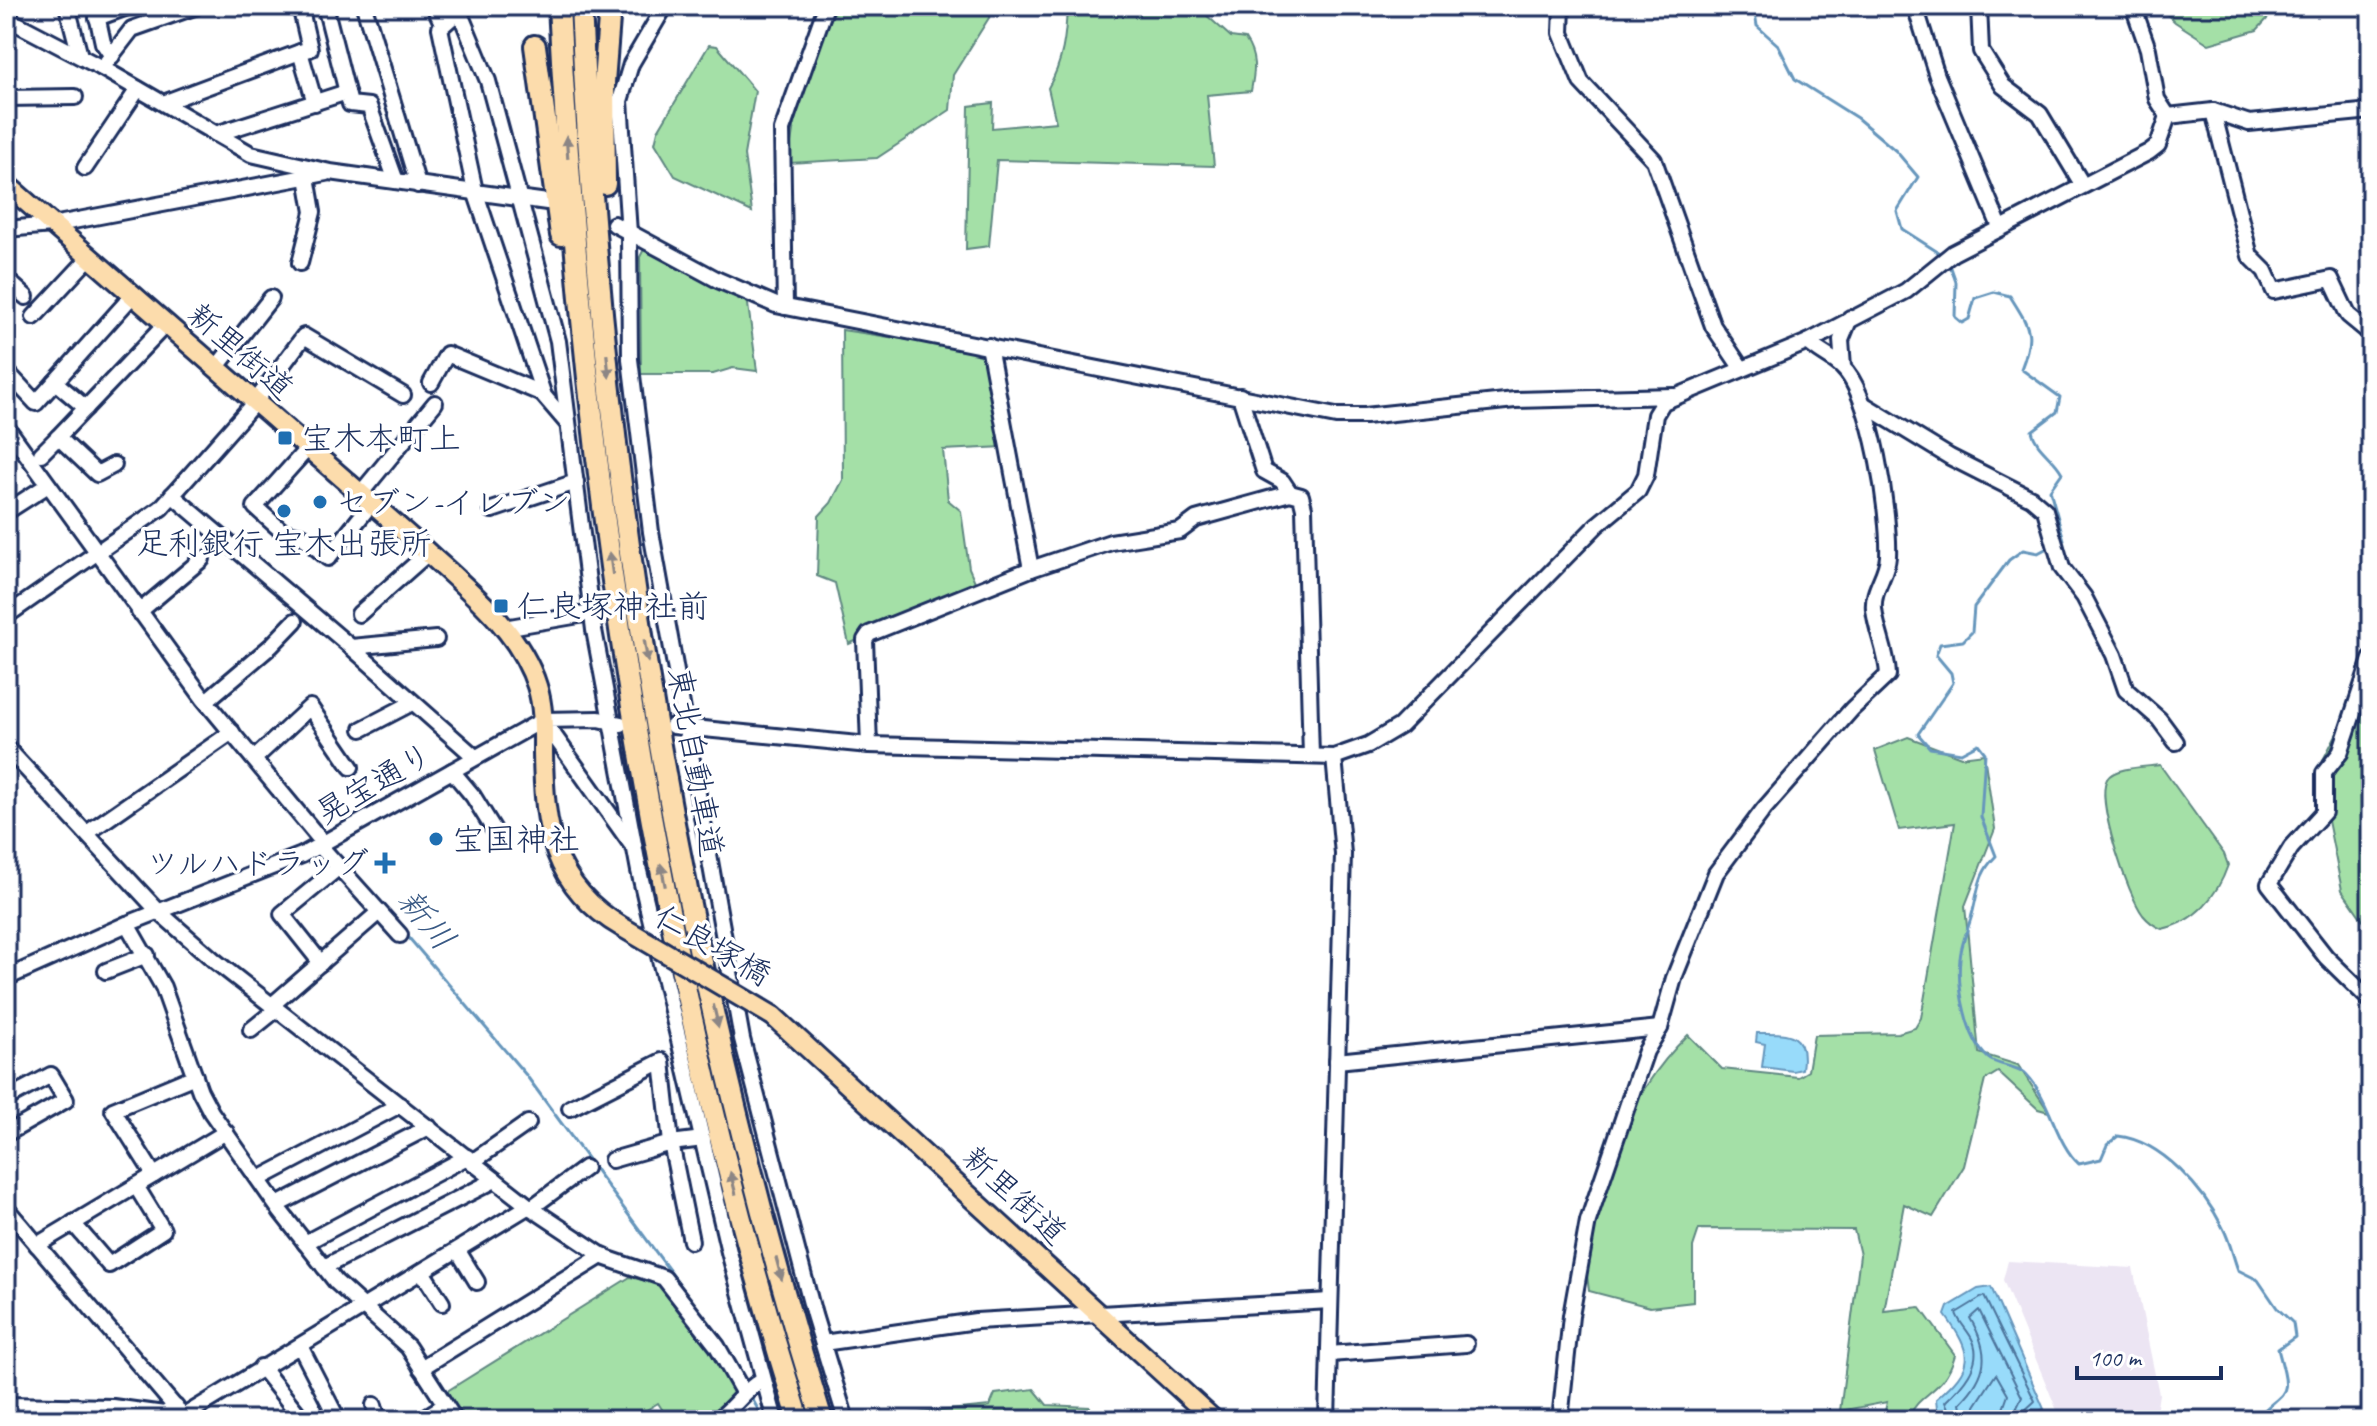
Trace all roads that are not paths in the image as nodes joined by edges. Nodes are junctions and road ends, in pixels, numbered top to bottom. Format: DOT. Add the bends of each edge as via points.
graph roads {
  1 [pos="67,6"];
  2 [pos="130,6"];
  3 [pos="197,6"];
  4 [pos="300,6"];
  5 [pos="325,6"];
  6 [pos="364,6"];
  7 [pos="434,6"];
  8 [pos="559,6"];
  9 [pos="581,6"];
  10 [pos="610,6"];
  11 [pos="665,6"];
  12 [pos="826,6"];
  13 [pos="1562,6"];
  14 [pos="1915,6"];
  15 [pos="1979,6"];
  16 [pos="2133,6"];
  17 [pos="457,9"];
  18 [pos="96,12"];
  19 [pos="6,18"];
  20 [pos="442,23"];
  21 [pos="535,46"];
  22 [pos="300,52"];
  23 [pos="80,56"];
  24 [pos="107,62"];
  25 [pos="138,89"];
  26 [pos="347,92"];
  27 [pos="75,97"];
  28 [pos="6,98"];
  29 [pos="163,103"];
  30 [pos="315,103"];
  31 [pos="2213,111"];
  32 [pos="2371,111"];
  33 [pos="2168,116"];
  34 [pos="216,134"];
  35 [pos="85,168"];
  36 [pos="330,172"];
  37 [pos="307,177"];
  38 [pos="396,181"];
  39 [pos="6,184"];
  40 [pos="2082,184"];
  41 [pos="418,185"];
  42 [pos="475,191"];
  43 [pos="521,196"];
  44 [pos="547,202"];
  45 [pos="614,224"];
  46 [pos="52,225"];
  47 [pos="2000,227"];
  48 [pos="6,229"];
  49 [pos="629,233"];
  50 [pos="89,258"];
  51 [pos="300,263"];
  52 [pos="6,279"];
  53 [pos="601,288"];
  54 [pos="133,295"];
  55 [pos="26,297"];
  56 [pos="271,298"];
  57 [pos="785,307"];
  58 [pos="34,317"];
  59 [pos="1850,317"];
  60 [pos="166,324"];
  61 [pos="2371,334"];
  62 [pos="1808,342"];
  63 [pos="989,346"];
  64 [pos="1843,367"];
  65 [pos="216,368"];
  66 [pos="1742,369"];
  67 [pos="10,375"];
  68 [pos="55,382"];
  69 [pos="431,383"];
  70 [pos="589,392"];
  71 [pos="543,394"];
  72 [pos="403,395"];
  73 [pos="1240,396"];
  74 [pos="1675,396"];
  75 [pos="255,402"];
  76 [pos="435,403"];
  77 [pos="1863,404"];
  78 [pos="86,408"];
  79 [pos="569,425"];
  80 [pos="6,426"];
  81 [pos="58,437"];
  82 [pos="307,449"];
  83 [pos="41,454"];
  84 [pos="114,465"];
  85 [pos="576,482"];
  86 [pos="48,485"];
  87 [pos="1290,493"];
  88 [pos="172,495"];
  89 [pos="366,499"];
  90 [pos="492,510"];
  91 [pos="6,512"];
  92 [pos="99,549"];
  93 [pos="428,553"];
  94 [pos="202,559"];
  95 [pos="1031,569"];
  96 [pos="139,612"];
  97 [pos="591,613"];
  98 [pos="359,614"];
  99 [pos="6,616"];
  100 [pos="295,621"];
  101 [pos="504,628"];
  102 [pos="436,639"];
  103 [pos="351,647"];
  104 [pos="2371,659"];
  105 [pos="206,701"];
  106 [pos="412,703"];
  107 [pos="543,720"];
  108 [pos="615,723"];
  109 [pos="679,727"];
  110 [pos="362,729"];
  111 [pos="232,732"];
  112 [pos="2176,742"];
  113 [pos="869,745"];
  114 [pos="6,747"];
  115 [pos="1311,756"];
  116 [pos="475,757"];
  117 [pos="1334,757"];
  118 [pos="254,759"];
  119 [pos="351,767"];
  120 [pos="452,771"];
  121 [pos="494,830"];
  122 [pos="87,833"];
  123 [pos="322,845"];
  124 [pos="636,851"];
  125 [pos="339,867"];
  126 [pos="159,912"];
  127 [pos="379,912"];
  128 [pos="127,924"];
  129 [pos="622,927"];
  130 [pos="400,935"];
  131 [pos="147,955"];
  132 [pos="321,963"];
  133 [pos="106,971"];
  134 [pos="6,978"];
  135 [pos="2371,1001"];
  136 [pos="275,1007"];
  137 [pos="773,1016"];
  138 [pos="1660,1028"];
  139 [pos="251,1030"];
  140 [pos="1337,1061"];
  141 [pos="195,1076"];
  142 [pos="6,1099"];
  143 [pos="400,1105"];
  144 [pos="570,1108"];
  145 [pos="528,1123"];
  146 [pos="429,1127"];
  147 [pos="226,1132"];
  148 [pos="6,1134"];
  149 [pos="703,1139"];
  150 [pos="671,1143"];
  151 [pos="470,1159"];
  152 [pos="612,1160"];
  153 [pos="585,1168"];
  154 [pos="154,1175"];
  155 [pos="259,1179"];
  156 [pos="495,1180"];
  157 [pos="136,1186"];
  158 [pos="277,1205"];
  159 [pos="530,1207"];
  160 [pos="6,1208"];
  161 [pos="73,1223"];
  162 [pos="691,1241"];
  163 [pos="305,1243"];
  164 [pos="37,1245"];
  165 [pos="458,1251"];
  166 [pos="603,1255"];
  167 [pos="324,1267"];
  168 [pos="423,1273"];
  169 [pos="477,1282"];
  170 [pos="1330,1301"];
  171 [pos="442,1303"];
  172 [pos="365,1309"];
  173 [pos="1099,1314"];
  174 [pos="823,1343"];
  175 [pos="1466,1344"];
  176 [pos="300,1346"];
  177 [pos="1329,1354"];
  178 [pos="261,1367"];
  179 [pos="421,1368"];
  180 [pos="753,1385"];
  181 [pos="6,1405"];
  182 [pos="374,1405"];
  183 [pos="445,1405"];
  184 [pos="71,1407"];
  185 [pos="335,1414"];
  186 [pos="182,1415"];
  187 [pos="83,1420"];
  188 [pos="303,1420"];
  189 [pos="378,1420"];
  190 [pos="421,1420"];
  191 [pos="455,1420"];
  192 [pos="717,1420"];
  193 [pos="775,1420"];
  194 [pos="799,1420"];
  195 [pos="822,1420"];
  196 [pos="846,1420"];
  197 [pos="1214,1420"];
  198 [pos="1327,1420"];
  199 [pos="1560,1420"];
  1 -- 23 [label="street"];
  2 -- 18 [label="street"];
  3 -- 24 [label="street" via="132,29"];
  4 -- 22 [label="street" via="310,49"];
  5 -- 26 [label="street"];
  6 -- 41 [label="street"];
  7 -- 20 [label="street"];
  70 -- 8 [label="highway, 東北自動車道, one-way"];
  9 -- 53 [label="highway, 東北自動車道"];
  10 -- 53 [label="highway"];
  11 -- 49 [label="street" via="631,64 620,101"];
  12 -- 57 [label="street" via="782,130"];
  13 -- 66 [label="street" via="1561,33 1581,82 1654,160 1713,326"];
  14 -- 47 [label="street" via="1937,76"];
  15 -- 40 [label="street" via="1981,51 2003,86 2040,114"];
  16 -- 33 [label="street" via="2157,99"];
  17 -- 20 [label="street"];
  17 -- 43 [label="street" via="488,81"];
  18 -- 24 [label="street"];
  19 -- 23 [label="street"];
  20 -- 42 [label="street"];
  21 -- 70 [label="highway" via="569,296"];
  22 -- 29 [label="street"];
  22 -- 30 [label="street"];
  23 -- 24 [label="street"];
  24 -- 25 [label="street"];
  25 -- 29 [label="street"];
  25 -- 35 [label="street"];
  26 -- 30 [label="street"];
  26 -- 38 [label="street" via="350,104 369,106"];
  27 -- 28 [label="street"];
  29 -- 34 [label="street"];
  30 -- 34 [label="street"];
  31 -- 32 [label="street" via="2249,123"];
  31 -- 33 [label="street"];
  31 -- 61 [label="street" via="2250,256 2274,291 2331,279 2348,315"];
  33 -- 40 [label="street" via="2158,145"];
  34 -- 36 [label="street" via="251,154"];
  36 -- 37 [label="street"];
  36 -- 38 [label="street"];
  37 -- 46 [label="street"];
  37 -- 51 [label="street" via="313,212"];
  38 -- 41 [label="street"];
  39 -- 46 [label="main road, 新里街道"];
  40 -- 47 [label="street"];
  41 -- 42 [label="street"];
  42 -- 43 [label="street"];
  42 -- 71 [label="street"];
  43 -- 44 [label="street"];
  43 -- 79 [label="street" via="558,341"];
  45 -- 49 [label="street"];
  46 -- 48 [label="street"];
  46 -- 50 [label="main road, 新里街道"];
  47 -- 59 [label="street" via="1906,291"];
  49 -- 57 [label="street" via="718,280"];
  49 -- 109 [label="street" via="630,359"];
  50 -- 54 [label="main road, 新里街道"];
  50 -- 58 [label="street"];
  52 -- 55 [label="street"];
  53 -- 195 [label="highway, 東北自動車道, one-way" via="637,593 678,833 734,1098"];
  54 -- 60 [label="main road, 新里街道"];
  54 -- 68 [label="street"];
  56 -- 65 [label="street"];
  57 -- 63 [label="street"];
  59 -- 62 [label="street"];
  59 -- 64 [label="street" via="1841,340"];
  60 -- 65 [label="main road, 新里街道"];
  60 -- 78 [label="street"];
  62 -- 64 [label="street"];
  62 -- 66 [label="street"];
  63 -- 73 [label="street"];
  63 -- 95 [label="street"];
  64 -- 77 [label="street"];
  65 -- 75 [label="main road, 新里街道"];
  66 -- 74 [label="street"];
  67 -- 68 [label="street" via="36,403"];
  68 -- 78 [label="street"];
  69 -- 71 [label="street" via="447,354"];
  194 -- 70 [label="highway, 東北自動車道, one-way" via="731,1174 677,943 631,698"];
  71 -- 79 [label="street"];
  72 -- 75 [label="street" via="304,336"];
  73 -- 74 [label="street" via="1336,416 1365,416 1515,400"];
  73 -- 87 [label="street" via="1264,471"];
  74 -- 117 [label="street" via="1657,407 1646,475 1638,491 1597,525 1400,726"];
  75 -- 82 [label="main road, 新里街道"];
  75 -- 88 [label="street"];
  76 -- 89 [label="street"];
  77 -- 112 [label="street" via="2045,510 2062,568 2084,597 2126,690"];
  77 -- 138 [label="street" via="1888,522 1888,560 1874,596 1888,675 1764,809 1716,873"];
  78 -- 81 [label="street"];
  79 -- 85 [label="street"];
  80 -- 86 [label="street"];
  81 -- 83 [label="street"];
  81 -- 84 [label="street" via="97,474"];
  82 -- 89 [label="main road, 新里街道"];
  82 -- 89 [label="street" via="255,507 283,532 302,536 328,558"];
  85 -- 90 [label="street"];
  85 -- 97 [label="street"];
  86 -- 91 [label="street"];
  86 -- 92 [label="street"];
  87 -- 95 [label="street" via="1196,519 1180,531 1111,542"];
  87 -- 115 [label="street" via="1301,496 1304,508"];
  88 -- 92 [label="street"];
  88 -- 103 [label="street"];
  89 -- 93 [label="main road, 新里街道"];
  92 -- 96 [label="street"];
  92 -- 99 [label="street"];
  93 -- 98 [label="street"];
  93 -- 101 [label="main road, 新里街道"];
  94 -- 96 [label="street"];
  95 -- 113 [label="street" via="869,634"];
  96 -- 105 [label="street"];
  97 -- 101 [label="street"];
  97 -- 108 [label="street"];
  100 -- 105 [label="street"];
  101 -- 107 [label="main road, 新里街道" via="532,672"];
  102 -- 103 [label="street"];
  103 -- 106 [label="street"];
  104 -- 135 [label="street" via="2340,753 2324,773 2324,812 2291,848 2269,884 2326,957"];
  105 -- 111 [label="street"];
  106 -- 110 [label="street"];
  106 -- 116 [label="street"];
  107 -- 108 [label="street"];
  107 -- 116 [label="street, 晃宝通り"];
  107 -- 124 [label="street"];
  107 -- 129 [label="main road, 新里街道" via="547,814 560,865 583,900"];
  108 -- 124 [label="street"];
  109 -- 113 [label="street"];
  109 -- 174 [label="street" via="742,1039"];
  111 -- 118 [label="street"];
  111 -- 122 [label="street"];
  113 -- 115 [label="street"];
  114 -- 122 [label="street"];
  115 -- 117 [label="street"];
  116 -- 120 [label="street, 晃宝通り"];
  117 -- 140 [label="street" via="1343,854"];
  118 -- 119 [label="street" via="310,707"];
  118 -- 123 [label="street"];
  120 -- 121 [label="street"];
  120 -- 123 [label="street, 晃宝通り"];
  122 -- 126 [label="street"];
  123 -- 125 [label="street"];
  123 -- 126 [label="street, 晃宝通り"];
  124 -- 149 [label="street"];
  125 -- 127 [label="street"];
  125 -- 132 [label="street" via="282,914"];
  126 -- 128 [label="street, 晃宝通り"];
  126 -- 136 [label="street"];
  127 -- 130 [label="street"];
  127 -- 132 [label="street"];
  128 -- 131 [label="street"];
  128 -- 134 [label="street, 晃宝通り"];
  129 -- 137 [label="main road, 仁良塚橋, bridge"];
  131 -- 133 [label="street"];
  131 -- 141 [label="street"];
  132 -- 136 [label="street"];
  136 -- 139 [label="street"];
  136 -- 143 [label="street"];
  137 -- 173 [label="main road, 新里街道"];
  138 -- 140 [label="street"];
  138 -- 199 [label="street" via="1646,1051 1588,1221"];
  140 -- 170 [label="street"];
  141 -- 147 [label="street"];
  141 -- 154 [label="street" via="113,1110"];
  142 -- 148 [label="street" via="51,1075 66,1100"];
  143 -- 146 [label="street"];
  143 -- 155 [label="street"];
  144 -- 150 [label="street" via="662,1061"];
  145 -- 151 [label="street"];
  146 -- 151 [label="street"];
  146 -- 158 [label="street"];
  147 -- 154 [label="street"];
  147 -- 155 [label="street"];
  149 -- 150 [label="street"];
  149 -- 180 [label="street"];
  150 -- 152 [label="street"];
  150 -- 162 [label="street"];
  151 -- 156 [label="street"];
  151 -- 163 [label="street"];
  153 -- 159 [label="street"];
  154 -- 157 [label="street"];
  155 -- 158 [label="street"];
  156 -- 159 [label="street"];
  156 -- 167 [label="street"];
  157 -- 161 [label="street"];
  157 -- 161 [label="street" via="163,1230 109,1265"];
  158 -- 163 [label="street"];
  159 -- 165 [label="street"];
  159 -- 166 [label="street"];
  160 -- 164 [label="street"];
  161 -- 164 [label="street"];
  163 -- 167 [label="street"];
  164 -- 186 [label="street"];
  165 -- 168 [label="street"];
  165 -- 169 [label="street"];
  166 -- 179 [label="street"];
  166 -- 180 [label="street" via="664,1278"];
  167 -- 172 [label="street"];
  168 -- 171 [label="street"];
  168 -- 172 [label="street"];
  170 -- 173 [label="street"];
  170 -- 177 [label="street"];
  172 -- 176 [label="street"];
  172 -- 179 [label="street" via="408,1347"];
  173 -- 174 [label="street" via="976,1321"];
  173 -- 197 [label="main road, 新里街道"];
  174 -- 196 [label="street"];
  175 -- 177 [label="street"];
  176 -- 178 [label="street"];
  176 -- 185 [label="street"];
  177 -- 198 [label="street"];
  178 -- 186 [label="street"];
  178 -- 188 [label="street"];
  179 -- 183 [label="street"];
  180 -- 192 [label="street"];
  180 -- 193 [label="street"];
  181 -- 184 [label="street"];
  182 -- 189 [label="street"];
  183 -- 190 [label="street"];
  183 -- 191 [label="street"];
  184 -- 186 [label="street"];
  184 -- 187 [label="street"];
}
